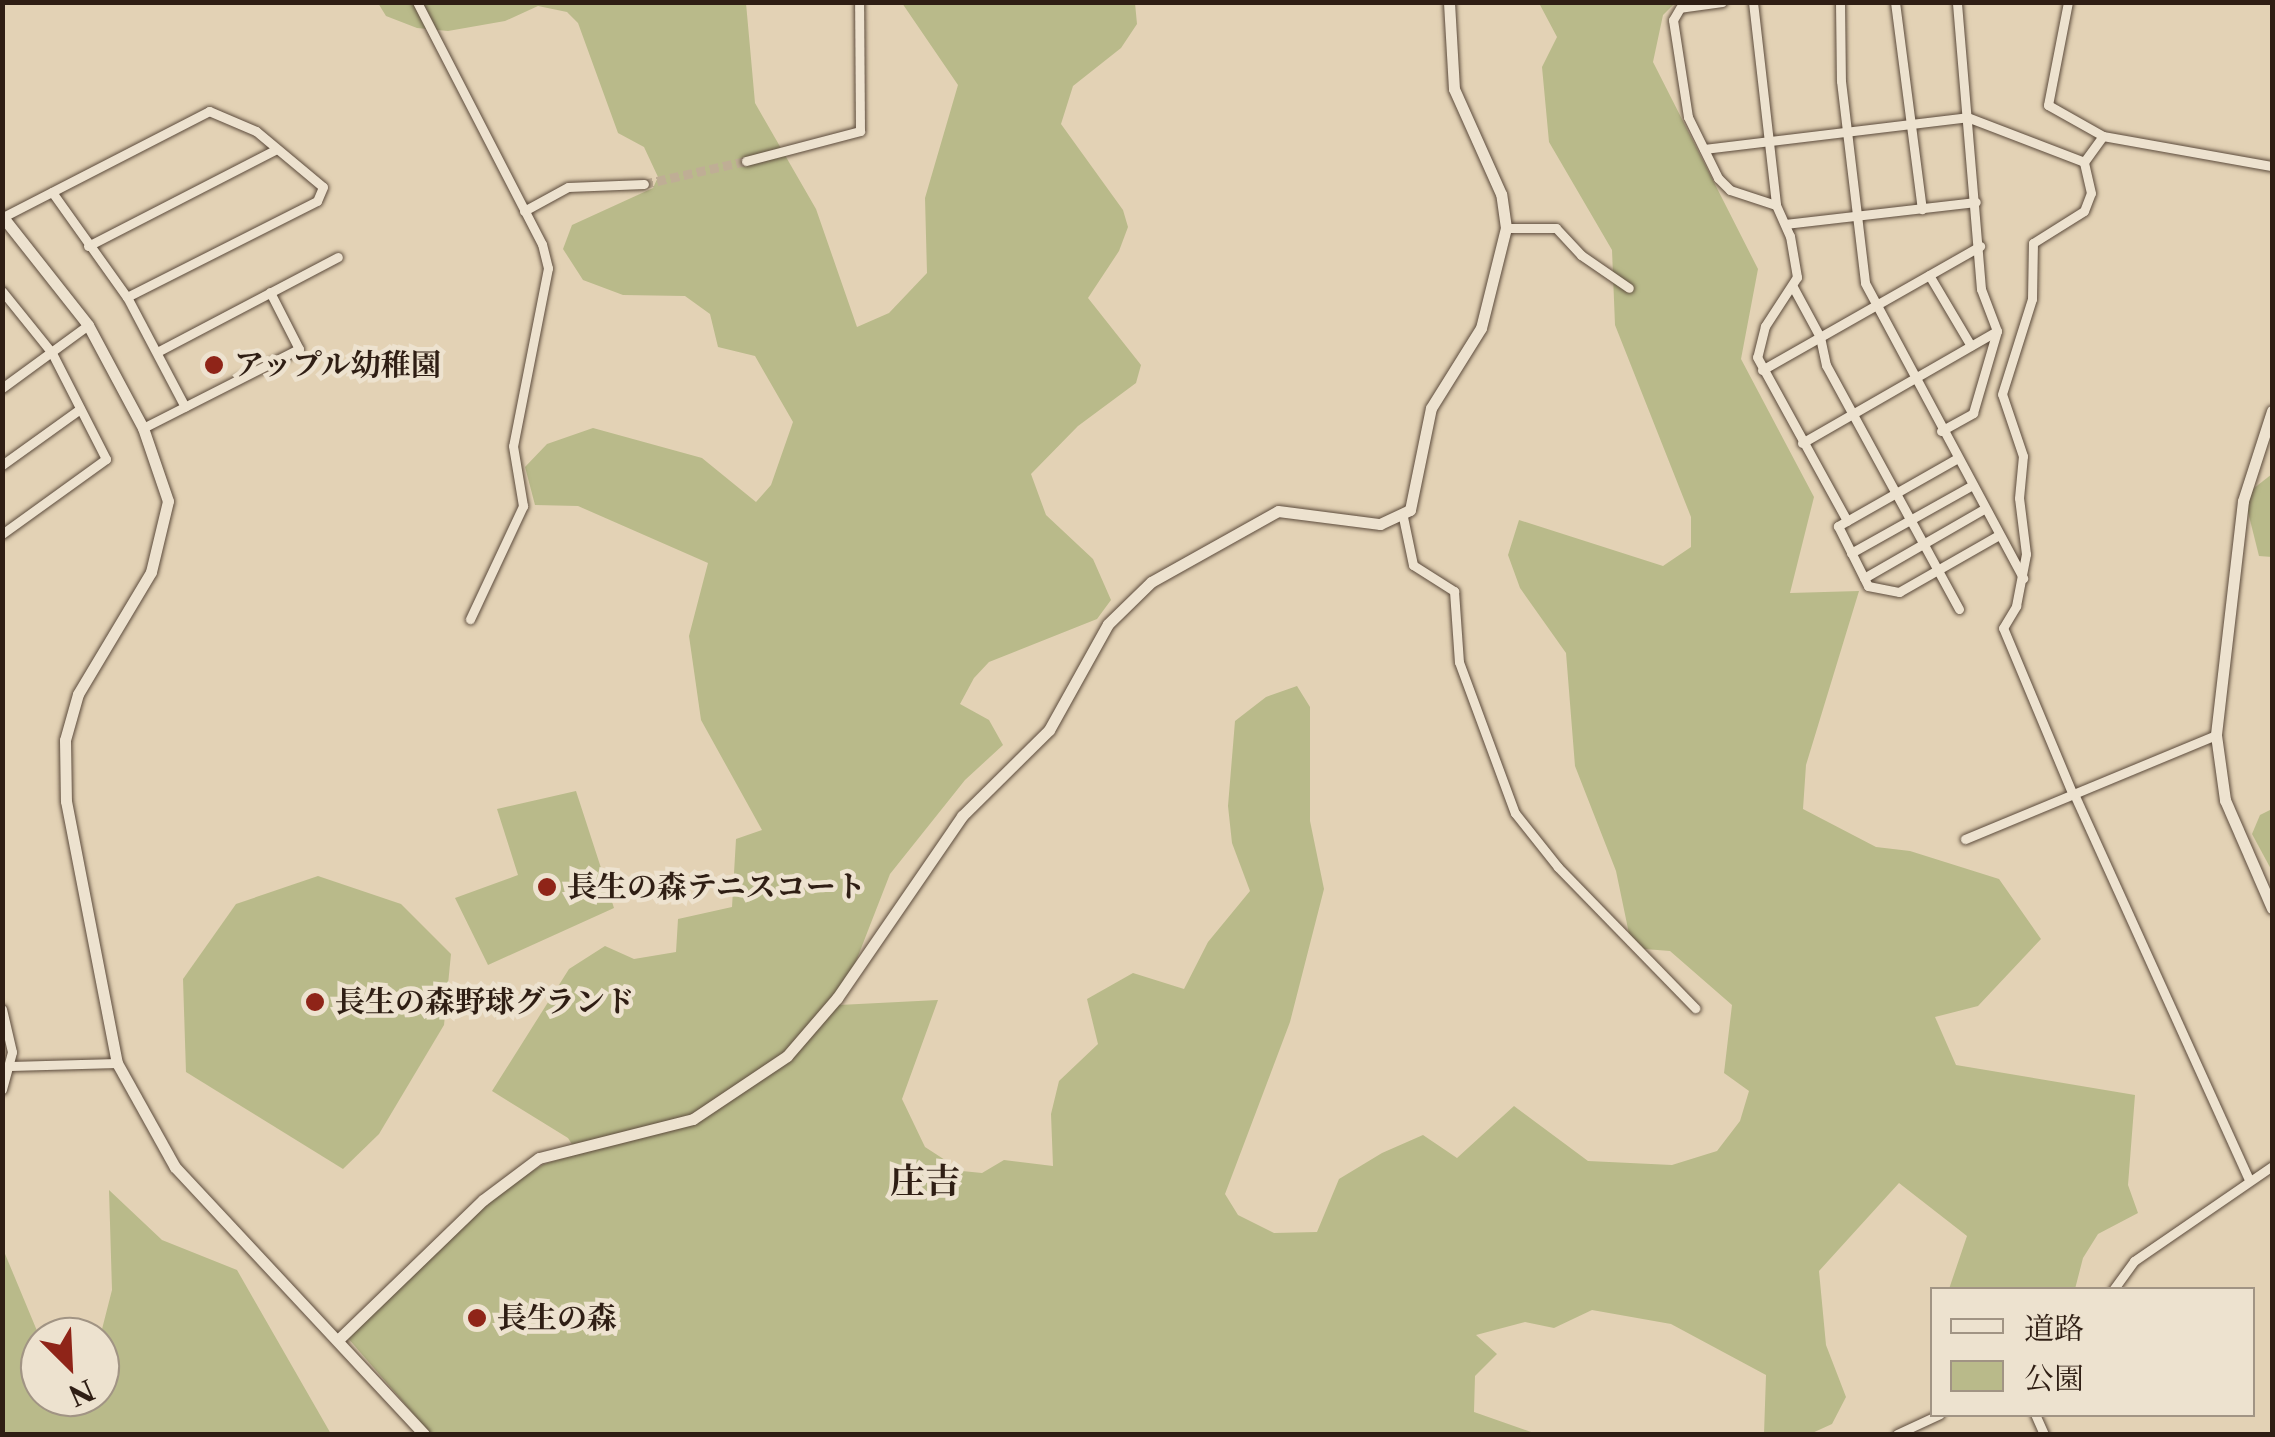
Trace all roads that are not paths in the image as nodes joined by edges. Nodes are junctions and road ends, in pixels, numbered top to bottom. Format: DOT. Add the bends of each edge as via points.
graph roads {
  1 [pos="417,2"];
  2 [pos="858,2"];
  3 [pos="1449,2"];
  4 [pos="1722,2"];
  5 [pos="1753,2"];
  6 [pos="1840,2"];
  7 [pos="1896,2"];
  8 [pos="1957,2"];
  9 [pos="2068,2"];
  10 [pos="1967,116"];
  11 [pos="1911,122"];
  12 [pos="1846,132"];
  13 [pos="2103,136"];
  14 [pos="1770,140"];
  15 [pos="1704,149"];
  16 [pos="275,150"];
  17 [pos="746,160"];
  18 [pos="2084,162"];
  19 [pos="2272,166"];
  20 [pos="644,184"];
  21 [pos="52,192"];
  22 [pos="1976,202"];
  23 [pos="1776,205"];
  24 [pos="1922,209"];
  25 [pos="524,210"];
  26 [pos="1856,216"];
  27 [pos="3,217"];
  28 [pos="1785,224"];
  29 [pos="1506,228"];
  30 [pos="8,233"];
  31 [pos="88,246"];
  32 [pos="1980,246"];
  33 [pos="338,257"];
  34 [pos="1929,276"];
  35 [pos="1793,287"];
  36 [pos="1629,288"];
  37 [pos="2,291"];
  38 [pos="270,292"];
  39 [pos="126,297"];
  40 [pos="14,304"];
  41 [pos="1873,306"];
  42 [pos="2,312"];
  43 [pos="88,325"];
  44 [pos="1996,331"];
  45 [pos="1820,337"];
  46 [pos="1971,346"];
  47 [pos="158,350"];
  48 [pos="52,353"];
  49 [pos="1762,370"];
  50 [pos="1912,380"];
  51 [pos="2,388"];
  52 [pos="185,407"];
  53 [pos="80,408"];
  54 [pos="2272,411"];
  55 [pos="1853,414"];
  56 [pos="143,428"];
  57 [pos="1941,431"];
  58 [pos="1802,443"];
  59 [pos="1956,460"];
  60 [pos="2,465"];
  61 [pos="1971,486"];
  62 [pos="1896,493"];
  63 [pos="1984,509"];
  64 [pos="1402,517"];
  65 [pos="1910,520"];
  66 [pos="1847,521"];
  67 [pos="2,534"];
  68 [pos="1999,535"];
  69 [pos="1924,544"];
  70 [pos="1852,553"];
  71 [pos="1938,569"];
  72 [pos="1864,578"];
  73 [pos="2024,579"];
  74 [pos="1959,609"];
  75 [pos="470,619"];
  76 [pos="2216,734"];
  77 [pos="2074,795"];
  78 [pos="1964,839"];
  79 [pos="2272,908"];
  80 [pos="2,1008"];
  81 [pos="1695,1008"];
  82 [pos="116,1063"];
  83 [pos="10,1066"];
  84 [pos="2,1090"];
  85 [pos="2272,1166"];
  86 [pos="2250,1180"];
  87 [pos="2115,1287"];
  88 [pos="340,1338"];
  89 [pos="1934,1417"];
  90 [pos="424,1434"];
  91 [pos="1897,1434"];
  1 -- 25 [label="street"];
  2 -- 17 [label="street" via="860,131"];
  3 -- 29 [label="street" via="1454,88 1501,194"];
  4 -- 15 [label="street" via="1680,8 1673,20 1688,117"];
  5 -- 14 [label="street"];
  6 -- 12 [label="street"];
  7 -- 11 [label="street"];
  8 -- 10 [label="street"];
  9 -- 13 [label="street" via="2048,105"];
  10 -- 11 [label="street"];
  10 -- 18 [label="street"];
  10 -- 22 [label="street"];
  11 -- 12 [label="street"];
  11 -- 24 [label="street"];
  12 -- 14 [label="street"];
  12 -- 26 [label="street"];
  13 -- 18 [label="street"];
  13 -- 19 [label="street"];
  14 -- 15 [label="street"];
  14 -- 23 [label="street"];
  15 -- 23 [label="street" via="1730,190"];
  16 -- 21 [label="street" via="256,131 209,111"];
  16 -- 31 [label="street"];
  16 -- 39 [label="street" via="323,187 317,201"];
  18 -- 73 [label="street" via="2091,193 2084,211 2033,243 2032,299 2002,394 2023,456"];
  20 -- 25 [label="street" via="568,188"];
  21 -- 27 [label="street"];
  21 -- 31 [label="street"];
  22 -- 24 [label="street"];
  22 -- 32 [label="street"];
  23 -- 28 [label="street"];
  24 -- 26 [label="street"];
  25 -- 75 [label="street" via="548,268 514,446 523,506"];
  26 -- 28 [label="street"];
  26 -- 41 [label="street"];
  27 -- 30 [label="street"];
  28 -- 35 [label="street" via="1796,263"];
  29 -- 36 [label="street" via="1556,228"];
  29 -- 64 [label="street" via="1485,316 1431,408 1416,498"];
  30 -- 43 [label="street"];
  31 -- 39 [label="street"];
  32 -- 34 [label="street"];
  32 -- 44 [label="street" via="1981,289"];
  33 -- 38 [label="street"];
  34 -- 41 [label="street"];
  34 -- 46 [label="street"];
  35 -- 45 [label="street"];
  35 -- 49 [label="street" via="1761,334"];
  37 -- 40 [label="street"];
  38 -- 47 [label="street"];
  38 -- 52 [label="street" via="300,349"];
  39 -- 47 [label="street"];
  40 -- 42 [label="street"];
  40 -- 48 [label="street"];
  41 -- 45 [label="street"];
  41 -- 50 [label="street"];
  43 -- 48 [label="street"];
  43 -- 56 [label="street"];
  44 -- 46 [label="street"];
  44 -- 57 [label="street" via="1973,413"];
  45 -- 49 [label="street"];
  45 -- 55 [label="street" via="1826,365"];
  46 -- 50 [label="street"];
  47 -- 52 [label="street"];
  48 -- 51 [label="street"];
  48 -- 53 [label="street"];
  49 -- 58 [label="street"];
  50 -- 55 [label="street"];
  50 -- 57 [label="street"];
  52 -- 56 [label="street"];
  53 -- 60 [label="street"];
  53 -- 67 [label="street" via="106,459"];
  54 -- 76 [label="street" via="2243,502"];
  55 -- 58 [label="street"];
  55 -- 62 [label="street"];
  56 -- 82 [label="street" via="165,481 162,548 78,694 64,754 66,801"];
  57 -- 59 [label="street"];
  58 -- 66 [label="street"];
  59 -- 61 [label="street"];
  59 -- 62 [label="street"];
  61 -- 63 [label="street"];
  61 -- 65 [label="street"];
  62 -- 65 [label="street"];
  62 -- 66 [label="street"];
  63 -- 68 [label="street"];
  63 -- 69 [label="street"];
  64 -- 81 [label="street" via="1414,564 1454,591 1459,662 1515,813"];
  64 -- 88 [label="street" via="1359,524 1278,511 1151,582 1108,624 1048,730 962,816 837,998 787,1056 694,1118 539,1158 483,1200"];
  65 -- 69 [label="street"];
  65 -- 70 [label="street"];
  66 -- 70 [label="street" via="1838,526"];
  68 -- 71 [label="street"];
  68 -- 73 [label="street"];
  69 -- 71 [label="street"];
  69 -- 72 [label="street"];
  70 -- 72 [label="street"];
  71 -- 72 [label="street" via="1899,592 1868,586"];
  71 -- 74 [label="street"];
  73 -- 77 [label="street" via="2003,628"];
  76 -- 77 [label="street"];
  76 -- 79 [label="street" via="2225,800"];
  77 -- 78 [label="street"];
  77 -- 86 [label="street"];
  80 -- 83 [label="street" via="10,1022"];
  82 -- 83 [label="street"];
  82 -- 88 [label="street" via="175,1168"];
  83 -- 84 [label="street"];
  85 -- 86 [label="street"];
  86 -- 87 [label="street" via="2134,1261"];
  88 -- 90 [label="street"];
  89 -- 91 [label="street"];
}
